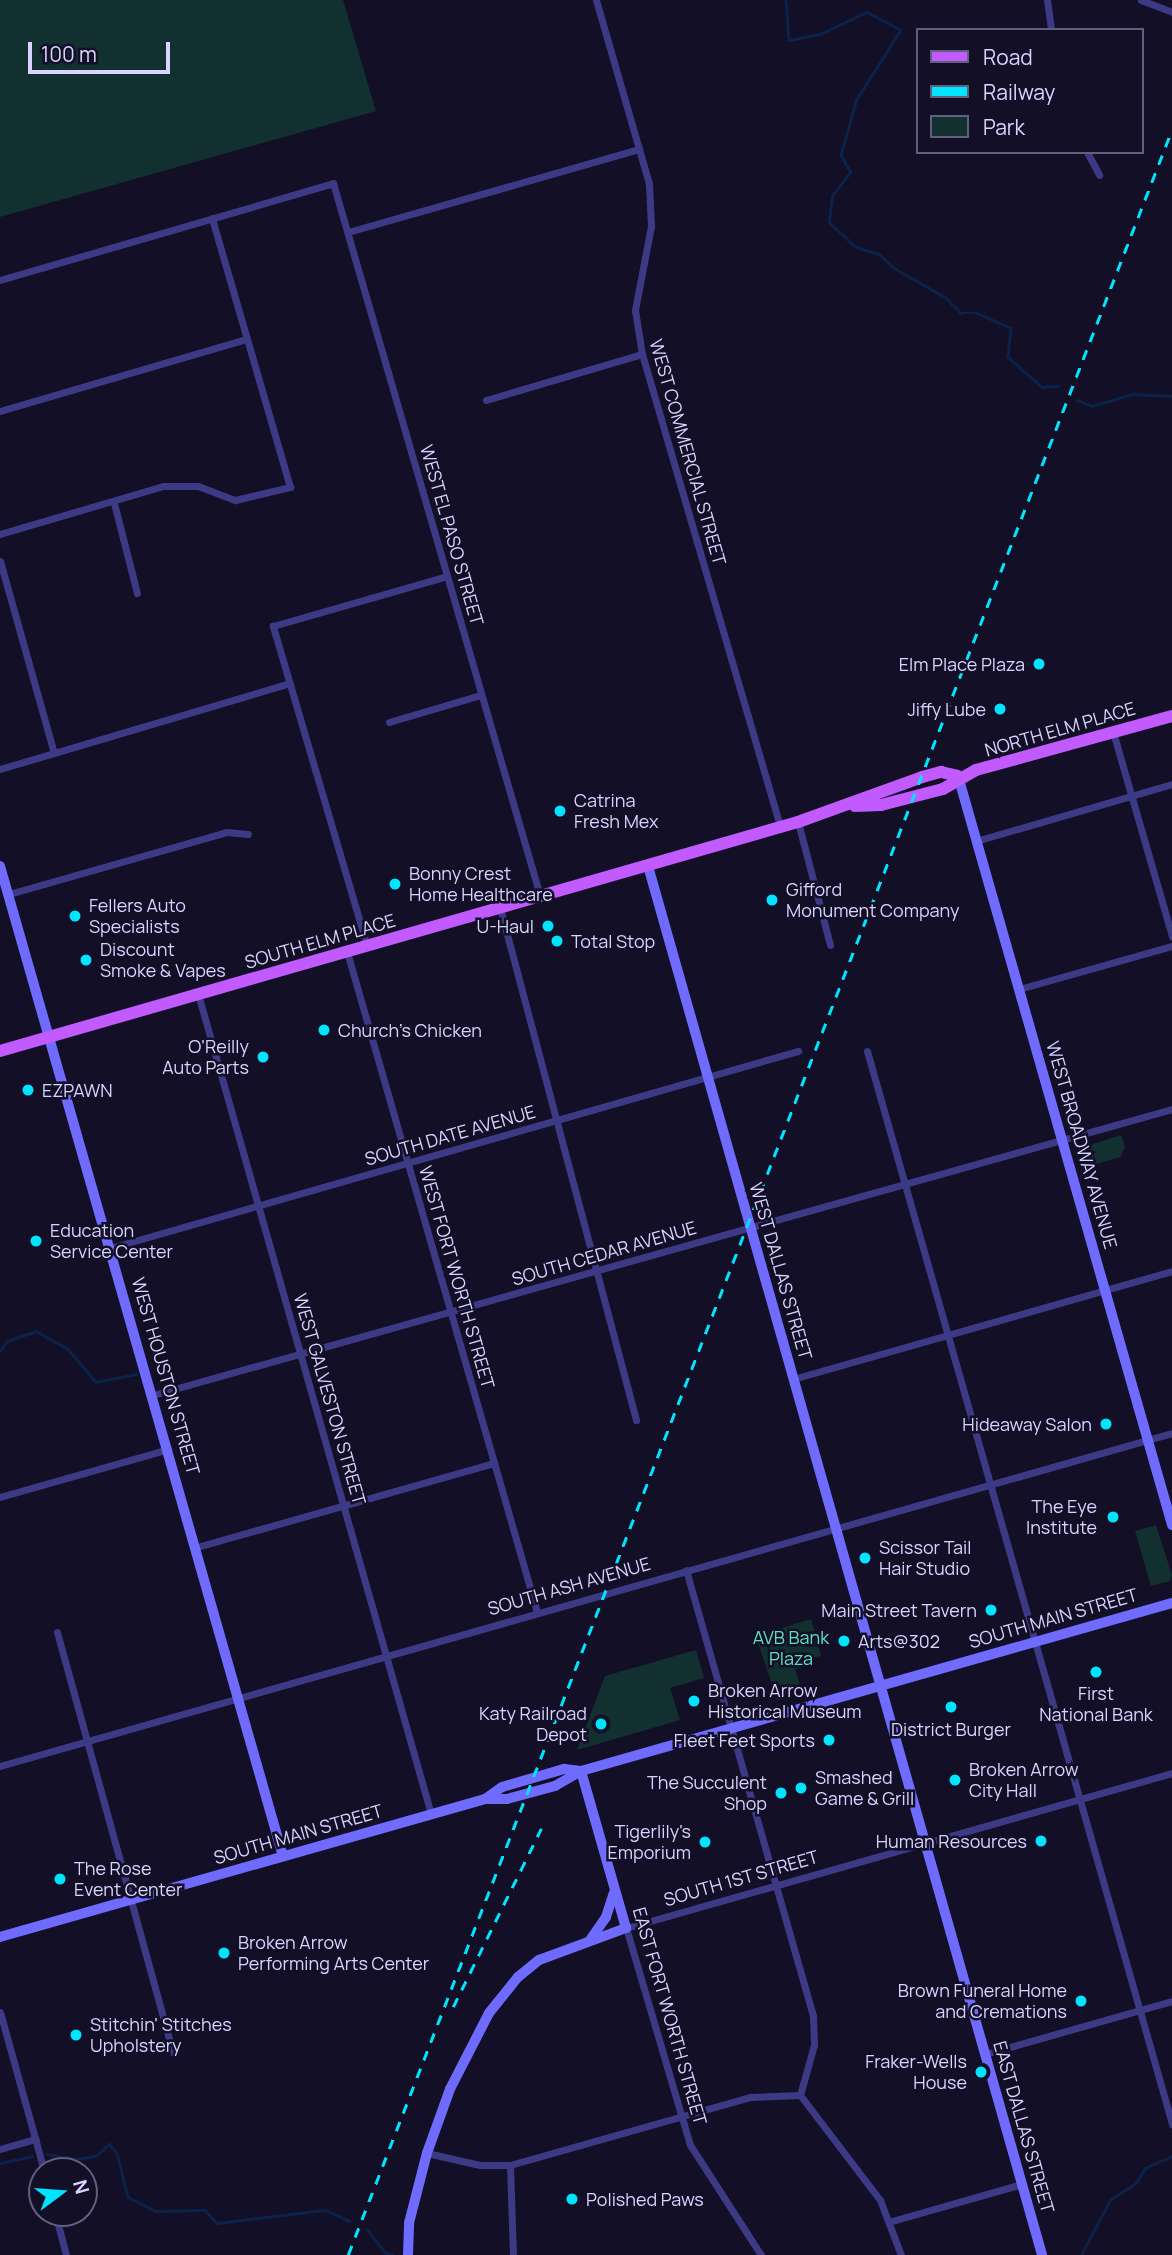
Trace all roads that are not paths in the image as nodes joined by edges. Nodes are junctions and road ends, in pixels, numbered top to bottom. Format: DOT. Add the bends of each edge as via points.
graph roads {
  1 [pos="596,0"];
  2 [pos="1047,0"];
  3 [pos="1141,0"];
  4 [pos="1172,12"];
  5 [pos="1051,28"];
  6 [pos="639,149"];
  7 [pos="1088,154"];
  8 [pos="1099,175"];
  9 [pos="212,218"];
  10 [pos="348,232"];
  11 [pos="0,280"];
  12 [pos="247,339"];
  13 [pos="642,354"];
  14 [pos="485,400"];
  15 [pos="0,411"];
  16 [pos="114,503"];
  17 [pos="0,534"];
  18 [pos="0,561"];
  19 [pos="447,576"];
  20 [pos="137,593"];
  21 [pos="290,683"];
  22 [pos="481,695"];
  23 [pos="1172,716"];
  24 [pos="389,722"];
  25 [pos="1113,732"];
  26 [pos="54,753"];
  27 [pos="0,769"];
  28 [pos="958,776"];
  29 [pos="1172,784"];
  30 [pos="1131,796"];
  31 [pos="798,822"];
  32 [pos="780,827"];
  33 [pos="248,834"];
  34 [pos="976,841"];
  35 [pos="0,866"];
  36 [pos="648,866"];
  37 [pos="9,894"];
  38 [pos="540,896"];
  39 [pos="500,908"];
  40 [pos="1172,937"];
  41 [pos="830,945"];
  42 [pos="367,946"];
  43 [pos="1172,946"];
  44 [pos="347,952"];
  45 [pos="1019,989"];
  46 [pos="198,994"];
  47 [pos="50,1037"];
  48 [pos="0,1051"];
  49 [pos="798,1051"];
  50 [pos="867,1051"];
  51 [pos="707,1078"];
  52 [pos="1172,1109"];
  53 [pos="558,1121"];
  54 [pos="1063,1140"];
  55 [pos="408,1164"];
  56 [pos="905,1183"];
  57 [pos="258,1206"];
  58 [pos="750,1226"];
  59 [pos="110,1248"];
  60 [pos="1172,1271"];
  61 [pos="600,1272"];
  62 [pos="1105,1290"];
  63 [pos="451,1313"];
  64 [pos="947,1335"];
  65 [pos="301,1355"];
  66 [pos="793,1379"];
  67 [pos="153,1395"];
  68 [pos="636,1420"];
  69 [pos="1172,1433"];
  70 [pos="1148,1440"];
  71 [pos="169,1448"];
  72 [pos="494,1463"];
  73 [pos="989,1485"];
  74 [pos="0,1497"];
  75 [pos="344,1505"];
  76 [pos="1172,1525"];
  77 [pos="836,1529"];
  78 [pos="197,1547"];
  79 [pos="686,1570"];
  80 [pos="1172,1603"];
  81 [pos="537,1612"];
  82 [pos="57,1632"];
  83 [pos="1035,1642"];
  84 [pos="386,1656"];
  85 [pos="880,1686"];
  86 [pos="240,1698"];
  87 [pos="731,1729"];
  88 [pos="86,1741"];
  89 [pos="0,1766"];
  90 [pos="581,1771"];
  91 [pos="1172,1773"];
  92 [pos="1080,1801"];
  93 [pos="431,1814"];
  94 [pos="926,1846"];
  95 [pos="284,1856"];
  96 [pos="776,1886"];
  97 [pos="615,1890"];
  98 [pos="132,1900"];
  99 [pos="626,1928"];
  100 [pos="0,1937"];
  101 [pos="590,1940"];
  102 [pos="1172,2001"];
  103 [pos="1140,2011"];
  104 [pos="0,2012"];
  105 [pos="173,2052"];
  106 [pos="985,2054"];
  107 [pos="800,2095"];
  108 [pos="680,2116"];
  109 [pos="1172,2124"];
  110 [pos="36,2139"];
  111 [pos="0,2149"];
  112 [pos="427,2153"];
  113 [pos="40,2157"];
  114 [pos="510,2165"];
  115 [pos="1022,2184"];
  116 [pos="891,2221"];
  117 [pos="58,2227"];
  118 [pos="66,2255"];
  119 [pos="408,2255"];
  120 [pos="513,2255"];
  121 [pos="761,2255"];
  122 [pos="901,2255"];
  123 [pos="1042,2255"];
  1 -- 6 [label="street, WEST COMMERCIAL STREET"];
  2 -- 5 [label="street"];
  3 -- 4 [label="street"];
  6 -- 10 [label="street"];
  6 -- 13 [label="street, WEST COMMERCIAL STREET" via="651,205 635,310"];
  7 -- 8 [label="street"];
  9 -- 10 [label="street, WEST EL PASO STREET" via="334,183"];
  9 -- 11 [label="street"];
  9 -- 12 [label="street"];
  10 -- 19 [label="street, WEST EL PASO STREET"];
  12 -- 15 [label="street"];
  12 -- 16 [label="street" via="290,487 236,500 198,486 163,486"];
  13 -- 14 [label="street"];
  13 -- 32 [label="street, WEST COMMERCIAL STREET"];
  16 -- 17 [label="street"];
  16 -- 20 [label="street"];
  18 -- 26 [label="street"];
  19 -- 21 [label="street" via="273,626"];
  19 -- 22 [label="street, WEST EL PASO STREET"];
  21 -- 26 [label="street"];
  21 -- 42 [label="street"];
  22 -- 24 [label="street"];
  22 -- 38 [label="street, WEST EL PASO STREET"];
  23 -- 25 [label="main road, NORTH ELM PLACE"];
  25 -- 28 [label="main road, NORTH ELM PLACE"];
  25 -- 30 [label="street"];
  26 -- 27 [label="street"];
  28 -- 31 [label="main road, SOUTH ELM PLACE" via="941,772 922,777"];
  28 -- 34 [label="street, WEST BROADWAY AVENUE"];
  29 -- 30 [label="street"];
  30 -- 34 [label="street"];
  30 -- 40 [label="street"];
  31 -- 32 [label="main road, SOUTH ELM PLACE"];
  31 -- 41 [label="street"];
  32 -- 36 [label="main road, SOUTH ELM PLACE"];
  33 -- 37 [label="street" via="226,832"];
  34 -- 45 [label="street, WEST BROADWAY AVENUE"];
  35 -- 37 [label="street, WEST HOUSTON STREET"];
  36 -- 38 [label="main road, SOUTH ELM PLACE"];
  36 -- 51 [label="street, WEST DALLAS STREET"];
  37 -- 47 [label="street, WEST HOUSTON STREET"];
  38 -- 39 [label="main road, SOUTH ELM PLACE"];
  39 -- 42 [label="main road, SOUTH ELM PLACE"];
  39 -- 53 [label="street"];
  42 -- 44 [label="main road, SOUTH ELM PLACE"];
  43 -- 45 [label="street"];
  44 -- 46 [label="main road, SOUTH ELM PLACE"];
  44 -- 55 [label="street, WEST FORT WORTH STREET"];
  45 -- 54 [label="street, WEST BROADWAY AVENUE"];
  46 -- 47 [label="main road, SOUTH ELM PLACE"];
  46 -- 57 [label="street, WEST GALVESTON STREET"];
  47 -- 48 [label="main road, SOUTH ELM PLACE"];
  47 -- 59 [label="street, WEST HOUSTON STREET"];
  49 -- 51 [label="street, SOUTH DATE AVENUE"];
  50 -- 56 [label="street"];
  51 -- 53 [label="street, SOUTH DATE AVENUE"];
  51 -- 58 [label="street, WEST DALLAS STREET"];
  52 -- 54 [label="street, SOUTH CEDAR AVENUE"];
  53 -- 55 [label="street, SOUTH DATE AVENUE"];
  53 -- 61 [label="street"];
  54 -- 56 [label="street, SOUTH CEDAR AVENUE"];
  54 -- 62 [label="street, WEST BROADWAY AVENUE"];
  55 -- 57 [label="street, SOUTH DATE AVENUE"];
  55 -- 63 [label="street, WEST FORT WORTH STREET"];
  56 -- 58 [label="street, SOUTH CEDAR AVENUE"];
  56 -- 64 [label="street"];
  57 -- 59 [label="street, SOUTH DATE AVENUE"];
  57 -- 65 [label="street, WEST GALVESTON STREET"];
  58 -- 61 [label="street, SOUTH CEDAR AVENUE"];
  58 -- 66 [label="street, WEST DALLAS STREET"];
  59 -- 67 [label="street, WEST HOUSTON STREET"];
  60 -- 62 [label="street"];
  61 -- 63 [label="street, SOUTH CEDAR AVENUE"];
  61 -- 68 [label="street"];
  62 -- 64 [label="street"];
  62 -- 70 [label="street, WEST BROADWAY AVENUE"];
  63 -- 65 [label="street, SOUTH CEDAR AVENUE"];
  63 -- 72 [label="street, WEST FORT WORTH STREET"];
  64 -- 66 [label="street"];
  64 -- 73 [label="street"];
  65 -- 67 [label="street, SOUTH CEDAR AVENUE"];
  65 -- 75 [label="street, WEST GALVESTON STREET"];
  66 -- 77 [label="street, WEST DALLAS STREET"];
  67 -- 71 [label="street, WEST HOUSTON STREET"];
  69 -- 70 [label="street, SOUTH ASH AVENUE"];
  70 -- 73 [label="street, SOUTH ASH AVENUE"];
  70 -- 76 [label="street, WEST BROADWAY AVENUE"];
  71 -- 74 [label="street"];
  71 -- 78 [label="street, WEST HOUSTON STREET"];
  72 -- 75 [label="street"];
  72 -- 81 [label="street, WEST FORT WORTH STREET"];
  73 -- 77 [label="street, SOUTH ASH AVENUE"];
  73 -- 83 [label="street"];
  75 -- 78 [label="street"];
  75 -- 84 [label="street, WEST GALVESTON STREET"];
  77 -- 79 [label="street, SOUTH ASH AVENUE"];
  77 -- 85 [label="street, WEST DALLAS STREET"];
  78 -- 86 [label="street, WEST HOUSTON STREET"];
  79 -- 81 [label="street, SOUTH ASH AVENUE"];
  79 -- 87 [label="street"];
  80 -- 83 [label="street, SOUTH MAIN STREET"];
  81 -- 84 [label="street, SOUTH ASH AVENUE"];
  82 -- 88 [label="street"];
  83 -- 85 [label="street, SOUTH MAIN STREET"];
  83 -- 92 [label="street"];
  84 -- 86 [label="street, SOUTH ASH AVENUE"];
  84 -- 93 [label="street, WEST GALVESTON STREET"];
  85 -- 87 [label="street, SOUTH MAIN STREET"];
  85 -- 94 [label="street, EAST DALLAS STREET"];
  86 -- 88 [label="street, SOUTH ASH AVENUE"];
  86 -- 95 [label="street, WEST HOUSTON STREET"];
  87 -- 90 [label="street, SOUTH MAIN STREET"];
  87 -- 96 [label="street"];
  88 -- 89 [label="street, SOUTH ASH AVENUE"];
  88 -- 98 [label="street"];
  90 -- 93 [label="street, SOUTH MAIN STREET" via="555,1786 507,1799 485,1798"];
  90 -- 97 [label="street, EAST FORT WORTH STREET"];
  91 -- 92 [label="street, SOUTH 1ST STREET"];
  92 -- 94 [label="street, SOUTH 1ST STREET"];
  92 -- 103 [label="street"];
  93 -- 95 [label="street, SOUTH MAIN STREET"];
  94 -- 96 [label="street, SOUTH 1ST STREET"];
  94 -- 106 [label="street, EAST DALLAS STREET"];
  95 -- 98 [label="street, SOUTH MAIN STREET"];
  96 -- 99 [label="street, SOUTH 1ST STREET"];
  96 -- 107 [label="street" via="815,2029"];
  97 -- 99 [label="street, EAST FORT WORTH STREET"];
  97 -- 101 [label="street" via="606,1917"];
  98 -- 100 [label="street, SOUTH MAIN STREET"];
  98 -- 105 [label="street"];
  99 -- 101 [label="street, SOUTH 1ST STREET"];
  99 -- 108 [label="street, EAST FORT WORTH STREET"];
  101 -- 112 [label="street, SOUTH 1ST STREET" via="539,1960 499,1998 469,2049"];
  102 -- 103 [label="street"];
  103 -- 106 [label="street"];
  103 -- 109 [label="street"];
  104 -- 110 [label="street"];
  106 -- 115 [label="street, EAST DALLAS STREET"];
  107 -- 108 [label="street" via="751,2097"];
  107 -- 116 [label="street" via="832,2132"];
  108 -- 114 [label="street"];
  108 -- 121 [label="street, EAST FORT WORTH STREET" via="697,2160"];
  110 -- 111 [label="street"];
  110 -- 113 [label="street"];
  112 -- 114 [label="street" via="480,2165"];
  112 -- 119 [label="street, SOUTH 1ST STREET" via="410,2223"];
  114 -- 120 [label="street"];
  115 -- 116 [label="street"];
  115 -- 123 [label="street, EAST DALLAS STREET"];
  116 -- 122 [label="street"];
  117 -- 118 [label="street"];
}
